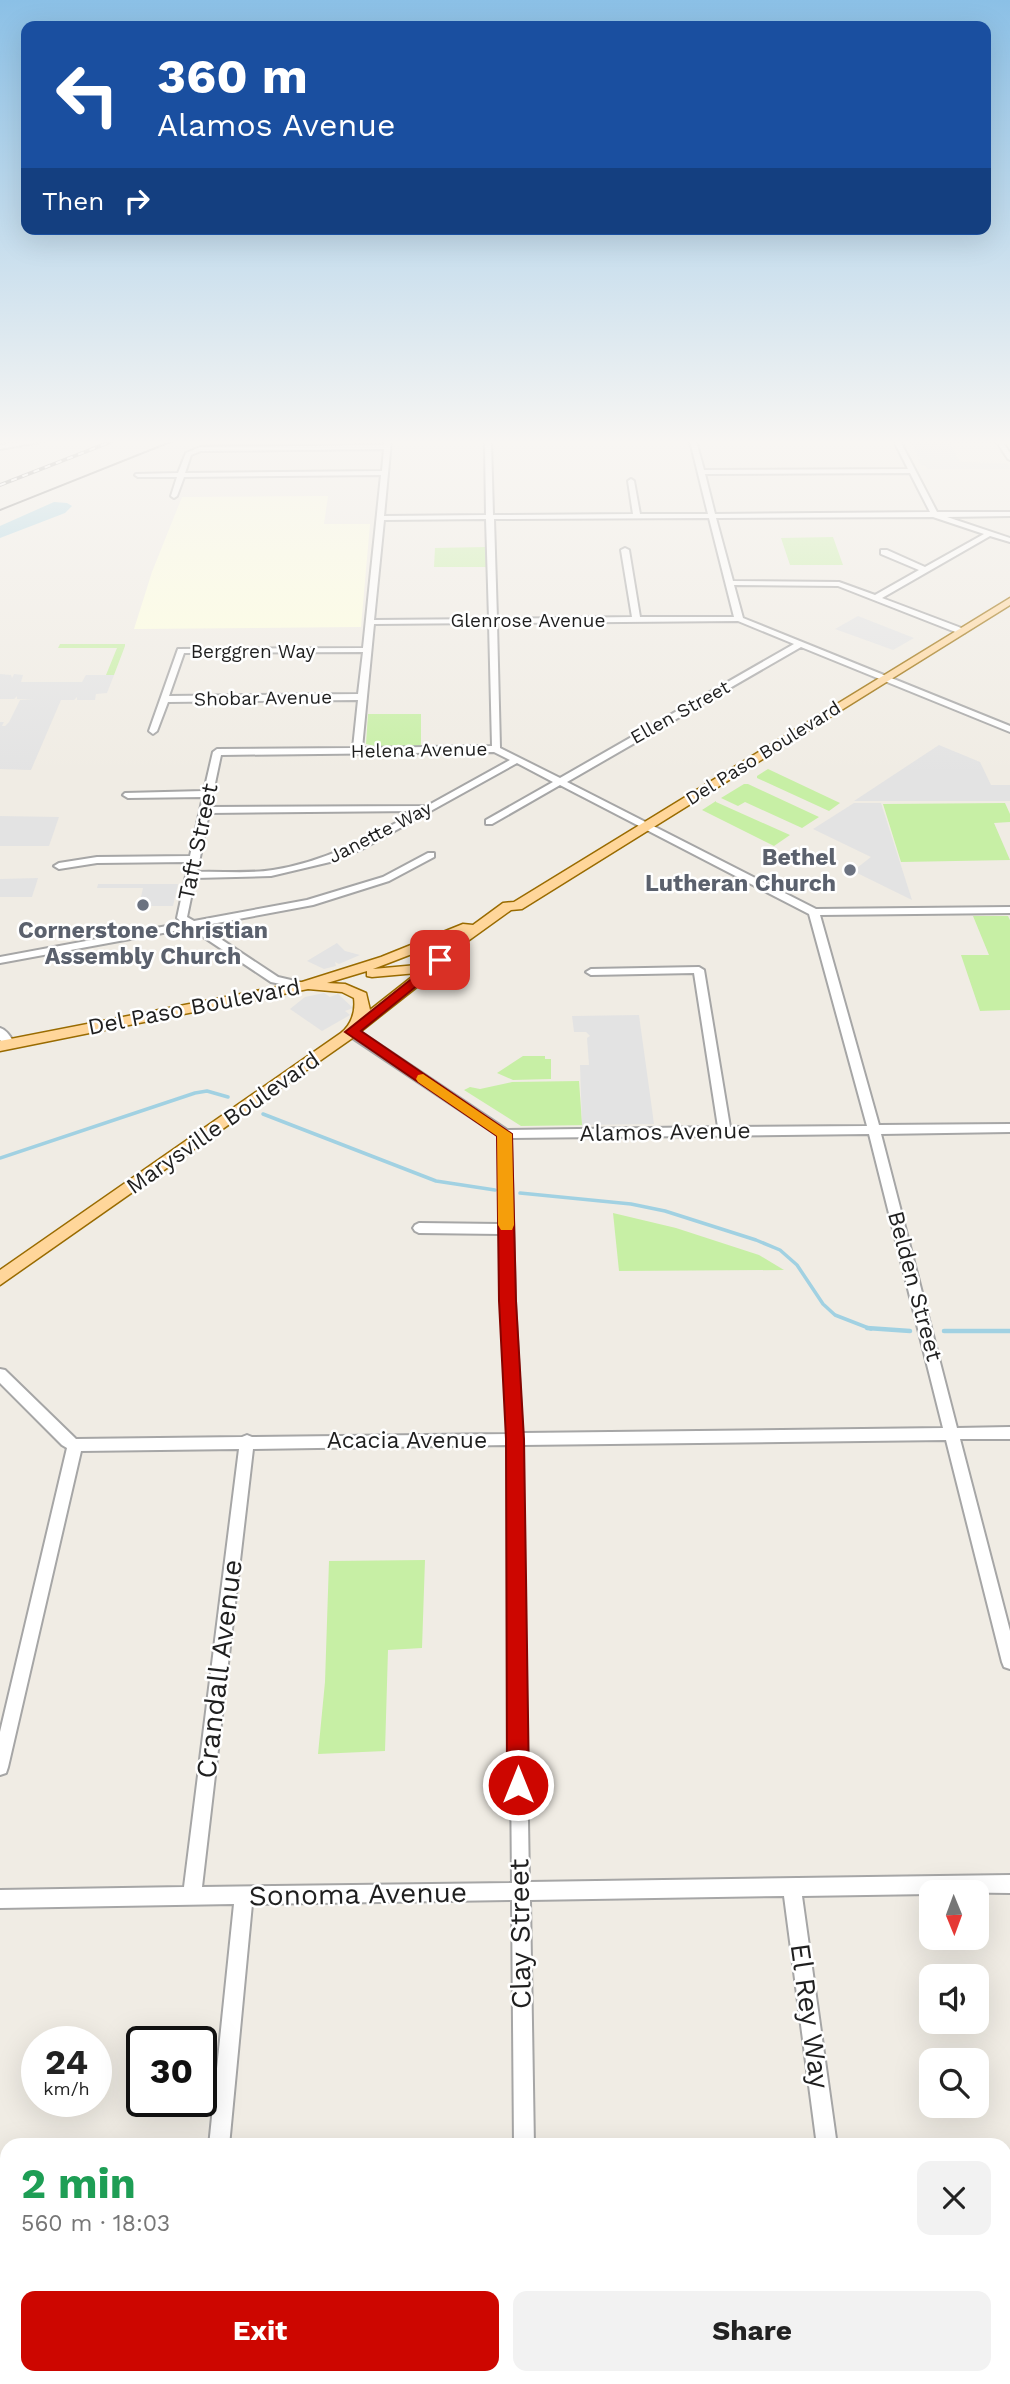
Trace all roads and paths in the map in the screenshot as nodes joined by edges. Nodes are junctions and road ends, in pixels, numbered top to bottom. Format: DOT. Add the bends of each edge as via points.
graph roads {
  1 [pos="376,552"];
  2 [pos="491,552"];
  3 [pos="625,552"];
  4 [pos="723,552"];
  5 [pos="884,552"];
  6 [pos="957,552"];
  7 [pos="925,570"];
  8 [pos="731,583"];
  9 [pos="876,598"];
  10 [pos="1010,601"];
  11 [pos="740,619"];
  12 [pos="636,620"];
  13 [pos="493,621"];
  14 [pos="369,622"];
  15 [pos="961,631"];
  16 [pos="801,644"];
  17 [pos="367,650"];
  18 [pos="884,678"];
  19 [pos="362,697"];
  20 [pos="164,699"];
  21 [pos="1010,729"];
  22 [pos="153,731"];
  23 [pos="496,749"];
  24 [pos="357,751"];
  25 [pos="217,752"];
  26 [pos="517,760"];
  27 [pos="558,780"];
  28 [pos="208,794"];
  29 [pos="128,795"];
  30 [pos="429,808"];
  31 [pos="205,810"];
  32 [pos="489,822"];
  33 [pos="645,825"];
  34 [pos="431,855"];
  35 [pos="194,859"];
  36 [pos="59,866"];
  37 [pos="191,875"];
  38 [pos="517,906"];
  39 [pos="1010,910"];
  40 [pos="814,912"];
  41 [pos="496,915"];
  42 [pos="193,925"];
  43 [pos="0,960"];
  44 [pos="386,960"];
  45 [pos="436,964"];
  46 [pos="591,972"];
  47 [pos="304,986"];
  48 [pos="352,1032"];
  49 [pos="3,1041"];
  50 [pos="1010,1128"];
  51 [pos="874,1130"];
  52 [pos="725,1132"];
  53 [pos="505,1134"];
  54 [pos="419,1228"];
  55 [pos="506,1229"];
  56 [pos="0,1279"];
  57 [pos="0,1374"];
  58 [pos="953,1433"];
  59 [pos="1010,1433"];
  60 [pos="515,1439"];
  61 [pos="247,1441"];
  62 [pos="75,1445"];
  63 [pos="1010,1661"];
  64 [pos="0,1767"];
  65 [pos="1010,1884"];
  66 [pos="792,1887"];
  67 [pos="519,1891"];
  68 [pos="244,1895"];
  69 [pos="192,1896"];
  70 [pos="0,1899"];
  71 [pos="220,2138"];
  72 [pos="524,2138"];
  73 [pos="826,2138"];
  1 -- 14 [label="street"];
  2 -- 13 [label="street"];
  3 -- 12 [label="street"];
  4 -- 8 [label="street"];
  5 -- 7 [label="street"];
  6 -- 7 [label="street"];
  7 -- 9 [label="street"];
  8 -- 9 [label="street" via="834,583"];
  8 -- 11 [label="street"];
  9 -- 15 [label="street"];
  10 -- 15 [label="main road, Del Paso Boulevard"];
  11 -- 12 [label="street, Glenrose Avenue"];
  11 -- 16 [label="street, Glenrose Avenue"];
  12 -- 13 [label="street, Glenrose Avenue"];
  13 -- 14 [label="street, Glenrose Avenue"];
  13 -- 23 [label="street"];
  14 -- 17 [label="street"];
  15 -- 18 [label="main road, Del Paso Boulevard"];
  16 -- 18 [label="street, Glenrose Avenue"];
  16 -- 27 [label="street, Ellen Street"];
  17 -- 19 [label="street"];
  17 -- 20 [label="street, Berggren Way" via="181,651"];
  18 -- 21 [label="street, Glenrose Avenue"];
  18 -- 33 [label="main road, Del Paso Boulevard"];
  19 -- 20 [label="street, Shobar Avenue"];
  19 -- 24 [label="street"];
  20 -- 22 [label="street, Berggren Way"];
  23 -- 24 [label="street, Helena Avenue"];
  23 -- 26 [label="street, Helena Avenue"];
  24 -- 25 [label="street, Helena Avenue"];
  25 -- 28 [label="street, Taft Street"];
  26 -- 27 [label="street, Helena Avenue"];
  26 -- 30 [label="street, Janette Way"];
  27 -- 32 [label="street, Ellen Street"];
  27 -- 33 [label="street, Helena Avenue"];
  28 -- 29 [label="street"];
  28 -- 31 [label="street, Taft Street"];
  30 -- 31 [label="street"];
  30 -- 37 [label="street, Janette Way" via="359,847 309,866 256,874"];
  31 -- 35 [label="street, Taft Street"];
  33 -- 38 [label="main road, Del Paso Boulevard"];
  33 -- 40 [label="street"];
  34 -- 42 [label="street" via="386,879 336,896"];
  35 -- 36 [label="street" via="97,860"];
  35 -- 37 [label="street, Taft Street"];
  37 -- 42 [label="street, Taft Street" via="182,918"];
  38 -- 41 [label="main road, Marysville Boulevard" via="508,906"];
  38 -- 45 [label="main road, Marysville Boulevard" via="518,912 453,958"];
  39 -- 40 [label="street"];
  40 -- 51 [label="street, Belden Street"];
  41 -- 44 [label="main road, Del Paso Boulevard"];
  41 -- 45 [label="main road, Marysville Boulevard" via="440,954"];
  42 -- 43 [label="street"];
  42 -- 47 [label="street, Taft Street" via="275,980"];
  44 -- 45 [label="main road"];
  44 -- 47 [label="main road, Del Paso Boulevard"];
  45 -- 47 [label="main road"];
  45 -- 48 [label="main road, Marysville Boulevard"];
  46 -- 52 [label="street" via="699,970"];
  47 -- 48 [label="main road" via="345,988 362,996 363,1010"];
  47 -- 49 [label="main road, Del Paso Boulevard"];
  48 -- 53 [label="street"];
  48 -- 56 [label="main road, Marysville Boulevard"];
  50 -- 51 [label="street, Alamos Avenue"];
  51 -- 52 [label="street, Alamos Avenue"];
  51 -- 58 [label="street, Belden Street"];
  52 -- 53 [label="street, Alamos Avenue"];
  53 -- 55 [label="street, Clay Street"];
  54 -- 55 [label="street"];
  55 -- 60 [label="street, Clay Street"];
  57 -- 62 [label="street"];
  58 -- 59 [label="street, Acacia Avenue"];
  58 -- 60 [label="street, Acacia Avenue"];
  58 -- 63 [label="street, Belden Street"];
  60 -- 61 [label="street, Acacia Avenue"];
  60 -- 67 [label="street, Clay Street"];
  61 -- 62 [label="street, Acacia Avenue"];
  61 -- 69 [label="street, Crandall Avenue"];
  62 -- 64 [label="street"];
  65 -- 66 [label="street, Sonoma Avenue"];
  66 -- 67 [label="street, Sonoma Avenue"];
  66 -- 73 [label="street, El Rey Way"];
  67 -- 68 [label="street, Sonoma Avenue"];
  67 -- 72 [label="street, Clay Street"];
  68 -- 69 [label="street, Sonoma Avenue"];
  68 -- 71 [label="street"];
  69 -- 70 [label="street, Sonoma Avenue"];
}
